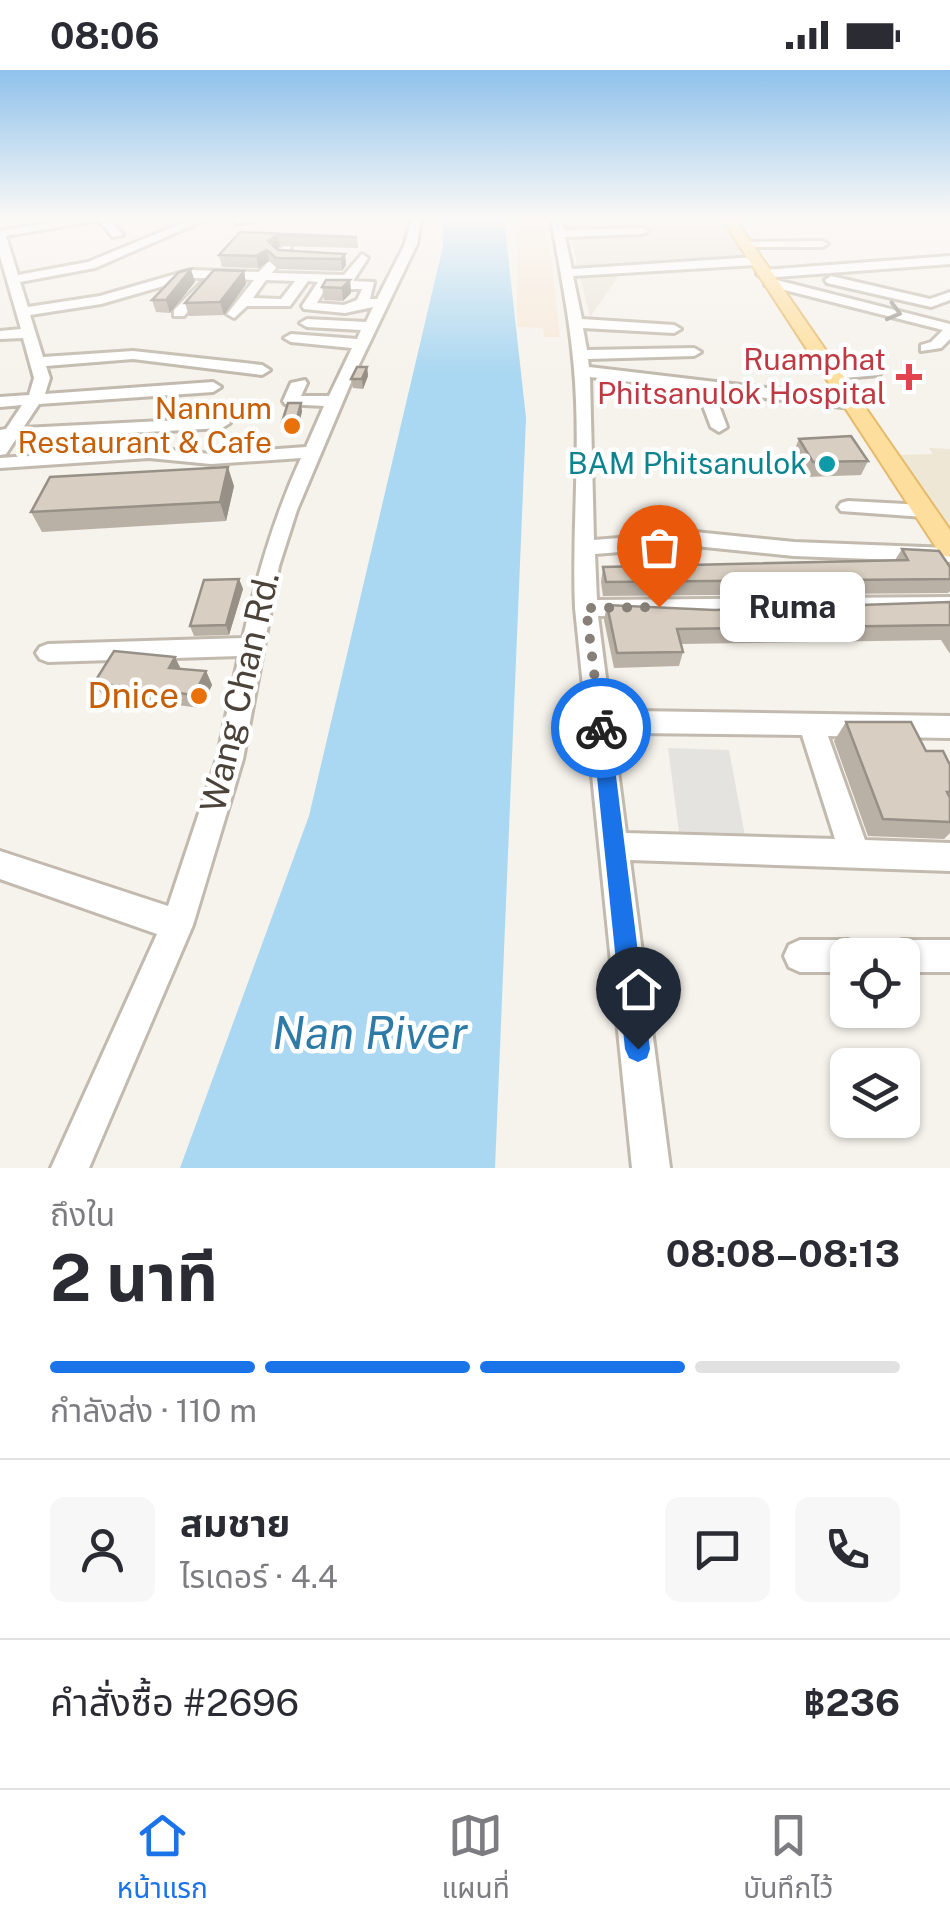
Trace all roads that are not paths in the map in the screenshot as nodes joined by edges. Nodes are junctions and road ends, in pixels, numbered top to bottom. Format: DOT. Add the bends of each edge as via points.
graph roads {
  1 [pos="194,270"];
  2 [pos="269,270"];
  3 [pos="364,270"];
  4 [pos="375,270"];
  5 [pos="590,270"];
  6 [pos="761,270"];
  7 [pos="771,270"];
  8 [pos="798,270"];
  9 [pos="840,270"];
  10 [pos="925,270"];
  11 [pos="7,272"];
  12 [pos="814,272"];
  13 [pos="568,273"];
  14 [pos="190,274"];
  15 [pos="212,275"];
  16 [pos="934,275"];
  17 [pos="263,276"];
  18 [pos="304,278"];
  19 [pos="950,296"];
  20 [pos="21,312"];
  21 [pos="178,313"];
  22 [pos="368,319"];
  23 [pos="307,323"];
  24 [pos="584,324"];
  25 [pos="640,326"];
  26 [pos="674,328"];
  27 [pos="950,329"];
  28 [pos="30,333"];
  29 [pos="0,336"];
  30 [pos="292,338"];
  31 [pos="926,348"];
  32 [pos="694,352"];
  33 [pos="251,354"];
  34 [pos="650,354"];
  35 [pos="38,356"];
  36 [pos="586,360"];
  37 [pos="262,370"];
  38 [pos="874,372"];
  39 [pos="832,374"];
  40 [pos="299,383"];
  41 [pos="704,386"];
  42 [pos="214,388"];
  43 [pos="36,396"];
  44 [pos="336,401"];
  45 [pos="0,402"];
  46 [pos="851,403"];
  47 [pos="222,423"];
  48 [pos="719,426"];
  49 [pos="6,434"];
  50 [pos="0,450"];
  51 [pos="313,452"];
  52 [pos="0,464"];
  53 [pos="848,507"];
  54 [pos="924,511"];
  55 [pos="582,548"];
  56 [pos="950,552"];
  57 [pos="950,605"];
  58 [pos="586,608"];
  59 [pos="252,646"];
  60 [pos="48,652"];
  61 [pos="635,722"];
  62 [pos="811,725"];
  63 [pos="950,727"];
  64 [pos="616,846"];
  65 [pos="855,854"];
  66 [pos="950,857"];
  67 [pos="0,865"];
  68 [pos="176,925"];
  69 [pos="800,956"];
  70 [pos="830,956"];
  71 [pos="920,956"];
  72 [pos="950,956"];
  73 [pos="70,1168"];
  74 [pos="651,1168"];
  1 -- 14 [label="street"];
  2 -- 17 [label="street"];
  3 -- 18 [label="street" via="348,279"];
  4 -- 22 [label="street, Wang Chan Rd."];
  5 -- 13 [label="street"];
  6 -- 39 [label="main road"];
  7 -- 27 [label="street, one-way"];
  8 -- 12 [label="street"];
  9 -- 12 [label="street"];
  10 -- 16 [label="street"];
  11 -- 20 [label="street"];
  12 -- 19 [label="street" via="931,303"];
  13 -- 24 [label="street"];
  14 -- 15 [label="street"];
  14 -- 20 [label="street" via="101,300 61,300"];
  15 -- 17 [label="street"];
  15 -- 21 [label="street"];
  17 -- 18 [label="street"];
  17 -- 18 [label="street" via="239,308 286,303"];
  20 -- 28 [label="street"];
  22 -- 23 [label="street"];
  22 -- 30 [label="street"];
  22 -- 44 [label="street, Wang Chan Rd."];
  24 -- 25 [label="street"];
  24 -- 36 [label="street"];
  25 -- 26 [label="street"];
  25 -- 34 [label="street"];
  27 -- 31 [label="street"];
  28 -- 29 [label="street"];
  28 -- 35 [label="street"];
  32 -- 34 [label="street"];
  33 -- 35 [label="street" via="118,340"];
  34 -- 36 [label="street"];
  35 -- 37 [label="street" via="133,355"];
  35 -- 43 [label="street" via="42,378"];
  36 -- 41 [label="street"];
  36 -- 55 [label="street"];
  38 -- 39 [label="street"];
  39 -- 46 [label="main road"];
  40 -- 44 [label="street" via="292,401"];
  41 -- 46 [label="street"];
  41 -- 48 [label="street"];
  42 -- 43 [label="street"];
  43 -- 45 [label="street"];
  43 -- 49 [label="street"];
  44 -- 51 [label="street, Wang Chan Rd."];
  46 -- 54 [label="main road"];
  47 -- 49 [label="street"];
  49 -- 50 [label="street"];
  51 -- 52 [label="street" via="212,459 149,453"];
  51 -- 59 [label="street, Wang Chan Rd." via="268,566"];
  53 -- 54 [label="street"];
  54 -- 56 [label="main road"];
  55 -- 56 [label="street" via="695,540 794,550"];
  55 -- 58 [label="street"];
  57 -- 58 [label="street"];
  58 -- 64 [label="street"];
  59 -- 60 [label="street"];
  59 -- 68 [label="street, Wang Chan Rd." via="230,760"];
  61 -- 62 [label="street"];
  62 -- 63 [label="street"];
  62 -- 65 [label="street"];
  64 -- 65 [label="street"];
  64 -- 74 [label="street"];
  65 -- 66 [label="street"];
  67 -- 68 [label="street"];
  68 -- 73 [label="street, Wang Chan Rd."];
  69 -- 70 [label="street"];
  71 -- 72 [label="street"];
}
